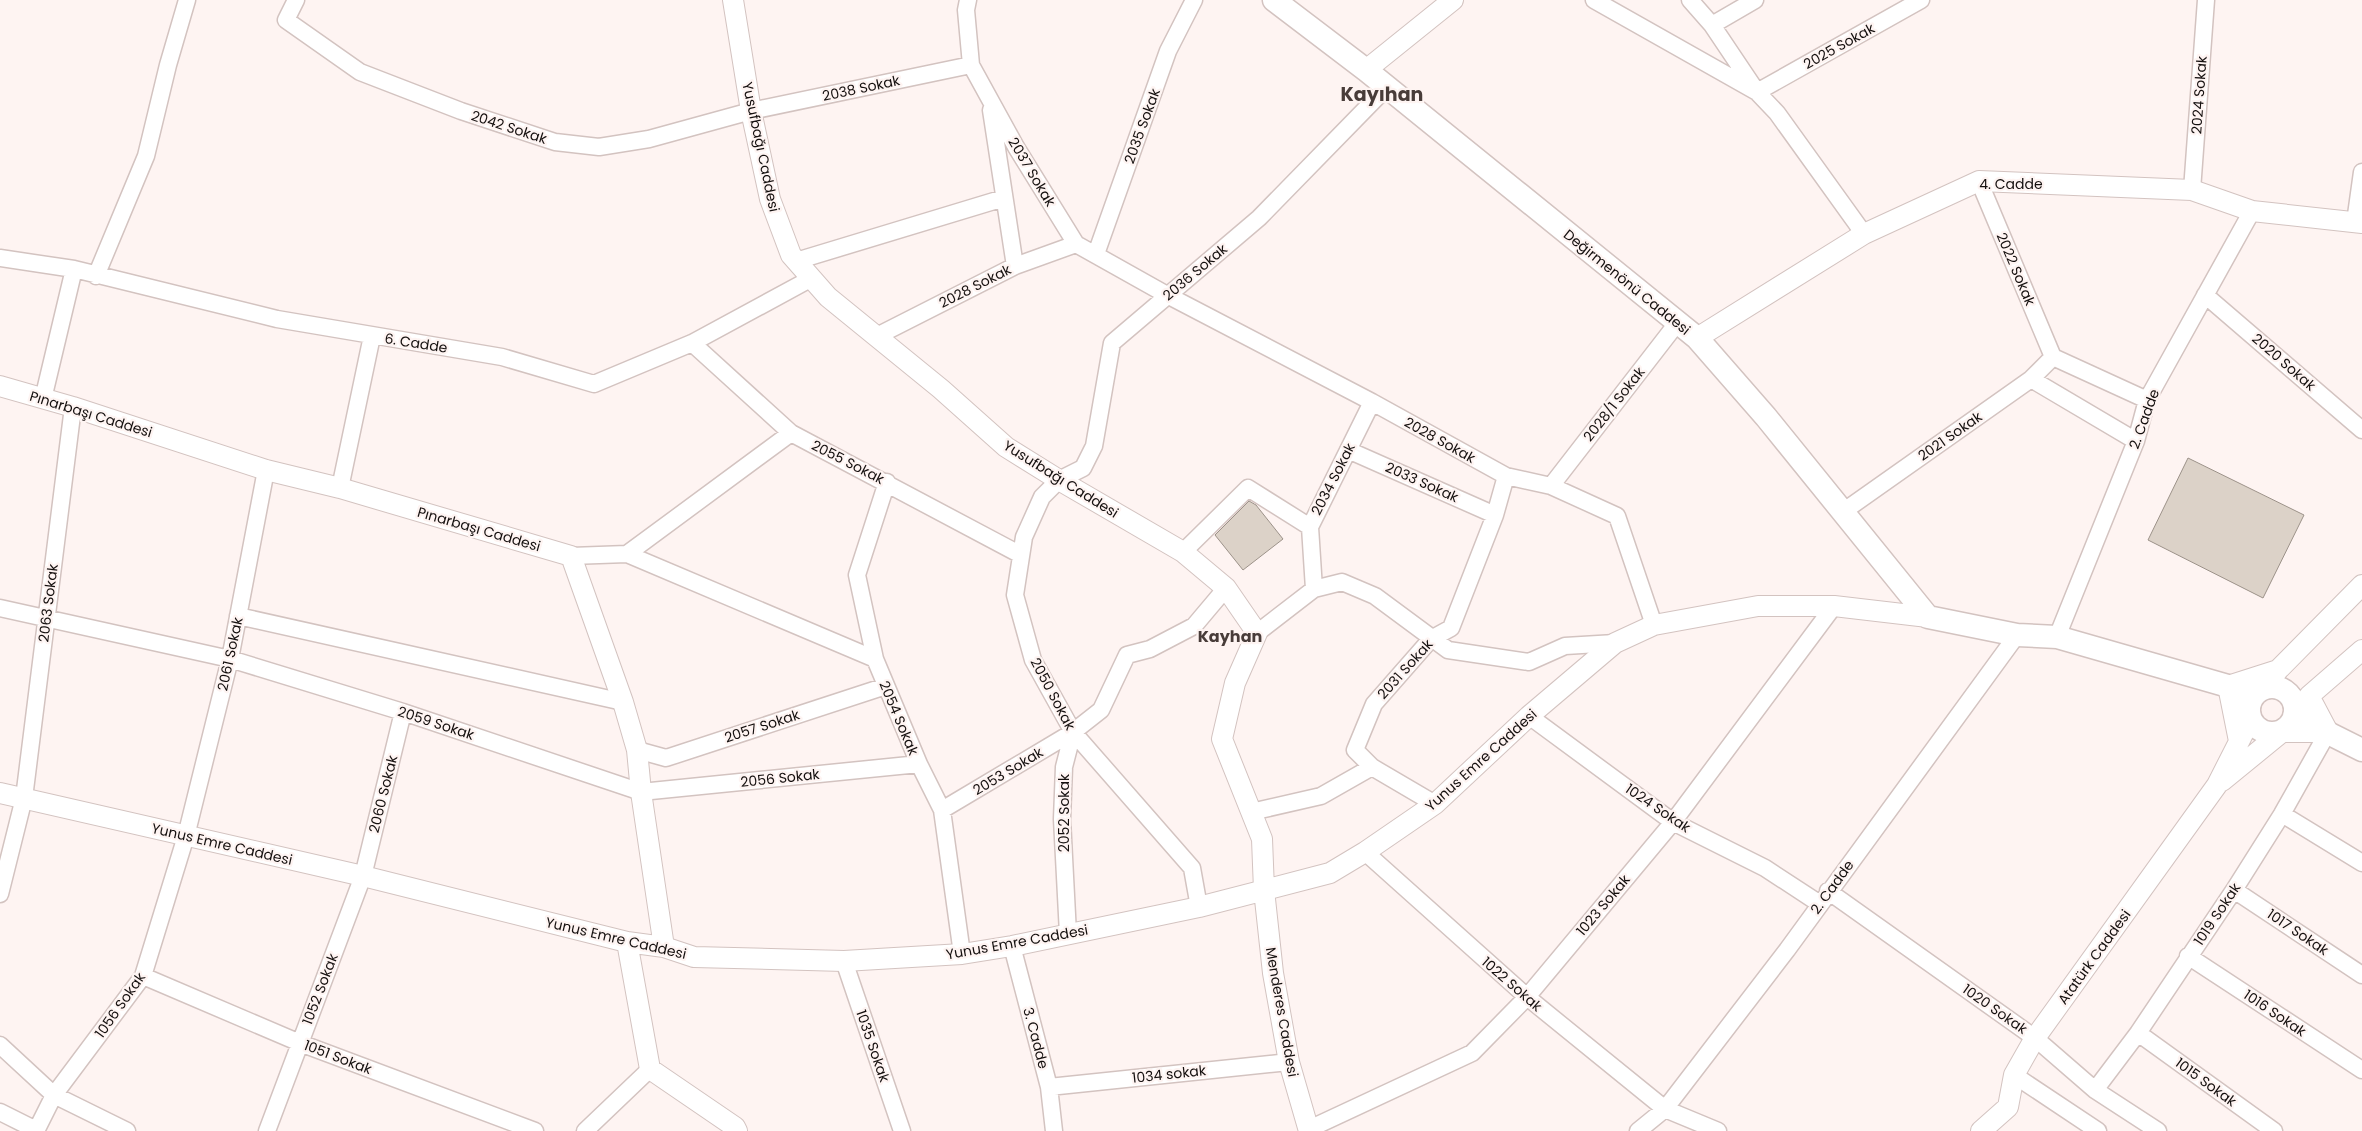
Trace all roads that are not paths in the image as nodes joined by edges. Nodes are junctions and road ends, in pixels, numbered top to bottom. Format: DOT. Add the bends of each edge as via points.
graph roads {
  1 [pos="187,0"];
  2 [pos="296,0"];
  3 [pos="733,0"];
  4 [pos="968,0"];
  5 [pos="1194,0"];
  6 [pos="1274,0"];
  7 [pos="1453,0"];
  8 [pos="1594,0"];
  9 [pos="1690,0"];
  10 [pos="1755,0"];
  11 [pos="1921,0"];
  12 [pos="2206,0"];
  13 [pos="1712,25"];
  14 [pos="972,65"];
  15 [pos="1366,70"];
  16 [pos="1386,88"];
  17 [pos="1757,92"];
  18 [pos="989,99"];
  19 [pos="751,111"];
  20 [pos="2362,172"];
  21 [pos="1979,181"];
  22 [pos="2192,190"];
  23 [pos="1004,198"];
  24 [pos="2252,211"];
  25 [pos="2359,223"];
  26 [pos="1864,234"];
  27 [pos="1076,244"];
  28 [pos="1096,254"];
  29 [pos="0,258"];
  30 [pos="796,261"];
  31 [pos="1015,266"];
  32 [pos="74,269"];
  33 [pos="96,276"];
  34 [pos="812,278"];
  35 [pos="2205,294"];
  36 [pos="1167,295"];
  37 [pos="1678,322"];
  38 [pos="372,336"];
  39 [pos="877,336"];
  40 [pos="1697,338"];
  41 [pos="692,343"];
  42 [pos="2054,357"];
  43 [pos="2031,379"];
  44 [pos="0,386"];
  45 [pos="43,399"];
  46 [pos="2147,400"];
  47 [pos="1372,402"];
  48 [pos="73,407"];
  49 [pos="2362,430"];
  50 [pos="791,433"];
  51 [pos="2136,442"];
  52 [pos="1348,450"];
  53 [pos="266,470"];
  54 [pos="1506,476"];
  55 [pos="1059,480"];
  56 [pos="887,482"];
  57 [pos="1551,486"];
  58 [pos="340,488"];
  59 [pos="1844,511"];
  60 [pos="1495,515"];
  61 [pos="1310,527"];
  62 [pos="1183,552"];
  63 [pos="627,554"];
  64 [pos="1021,555"];
  65 [pos="571,556"];
  66 [pos="2362,585"];
  67 [pos="1226,588"];
  68 [pos="1314,590"];
  69 [pos="1834,606"];
  70 [pos="0,608"];
  71 [pos="238,616"];
  72 [pos="1928,617"];
  73 [pos="46,619"];
  74 [pos="1654,625"];
  75 [pos="1257,633"];
  76 [pos="2017,635"];
  77 [pos="2057,637"];
  78 [pos="1431,639"];
  79 [pos="1615,643"];
  80 [pos="2362,650"];
  81 [pos="230,659"];
  82 [pos="874,659"];
  83 [pos="2278,670"];
  84 [pos="886,686"];
  85 [pos="2228,686"];
  86 [pos="2309,696"];
  87 [pos="2255,699"];
  88 [pos="623,702"];
  89 [pos="403,712"];
  90 [pos="1529,716"];
  91 [pos="2288,724"];
  92 [pos="1073,732"];
  93 [pos="2328,732"];
  94 [pos="2239,741"];
  95 [pos="637,750"];
  96 [pos="2362,750"];
  97 [pos="919,764"];
  98 [pos="1372,768"];
  99 [pos="2217,785"];
  100 [pos="641,792"];
  101 [pos="0,793"];
  102 [pos="24,798"];
  103 [pos="1436,804"];
  104 [pos="942,810"];
  105 [pos="1252,812"];
  106 [pos="2282,814"];
  107 [pos="1673,822"];
  108 [pos="186,836"];
  109 [pos="1365,852"];
  110 [pos="2362,863"];
  111 [pos="363,876"];
  112 [pos="1264,890"];
  113 [pos="2234,890"];
  114 [pos="0,894"];
  115 [pos="1824,898"];
  116 [pos="1199,907"];
  117 [pos="1068,934"];
  118 [pos="627,942"];
  119 [pos="1012,946"];
  120 [pos="664,947"];
  121 [pos="962,954"];
  122 [pos="2188,956"];
  123 [pos="844,961"];
  124 [pos="2362,974"];
  125 [pos="143,976"];
  126 [pos="1527,997"];
  127 [pos="2138,1033"];
  128 [pos="2035,1038"];
  129 [pos="300,1043"];
  130 [pos="0,1045"];
  131 [pos="1289,1062"];
  132 [pos="650,1069"];
  133 [pos="2362,1070"];
  134 [pos="2014,1075"];
  135 [pos="1049,1087"];
  136 [pos="2094,1090"];
  137 [pos="54,1095"];
  138 [pos="1665,1109"];
  139 [pos="0,1112"];
  140 [pos="2266,1129"];
  141 [pos="734,1130"];
  142 [pos="1309,1130"];
  143 [pos="36,1131"];
  144 [pos="128,1131"];
  145 [pos="267,1131"];
  146 [pos="535,1131"];
  147 [pos="585,1131"];
  148 [pos="902,1131"];
  149 [pos="1054,1131"];
  150 [pos="1638,1131"];
  151 [pos="1718,1131"];
  152 [pos="1981,1131"];
  153 [pos="2098,1131"];
  154 [pos="2158,1131"];
  1 -- 33 [label="street" via="146,156"];
  2 -- 19 [label="street, 2042 Sokak" via="286,20 360,72 461,111 555,142 599,147 649,139"];
  3 -- 19 [label="street, Yusufbağı Caddesi"];
  4 -- 14 [label="street, 2037 Sokak" via="966,10"];
  5 -- 28 [label="street, 2035 Sokak" via="1168,52"];
  6 -- 15 [label="main road, Değirmenönü Caddesi"];
  7 -- 15 [label="street"];
  8 -- 17 [label="street"];
  9 -- 13 [label="street"];
  10 -- 13 [label="street"];
  11 -- 17 [label="street, 2025 Sokak"];
  12 -- 22 [label="street, 2024 Sokak"];
  13 -- 17 [label="street"];
  14 -- 18 [label="street, 2037 Sokak"];
  14 -- 19 [label="street, 2038 Sokak"];
  15 -- 16 [label="main road, Değirmenönü Caddesi"];
  16 -- 36 [label="street, 2036 Sokak" via="1259,218"];
  16 -- 37 [label="main road, Değirmenönü Caddesi"];
  17 -- 26 [label="street" via="1777,113"];
  18 -- 23 [label="street"];
  18 -- 27 [label="street, 2037 Sokak"];
  19 -- 30 [label="street, Yusufbağı Caddesi" via="770,199"];
  20 -- 25 [label="street"];
  21 -- 22 [label="street, 4. Cadde"];
  21 -- 26 [label="street, 4. Cadde"];
  21 -- 42 [label="street, 2022 Sokak"];
  22 -- 24 [label="street, 4. Cadde"];
  23 -- 30 [label="street"];
  23 -- 31 [label="street"];
  24 -- 25 [label="street, 4. Cadde"];
  24 -- 35 [label="street, 2. Cadde"];
  26 -- 40 [label="street, 4. Cadde"];
  27 -- 28 [label="street"];
  27 -- 31 [label="street, 2028 Sokak"];
  28 -- 36 [label="street"];
  29 -- 32 [label="street, 6. Cadde"];
  30 -- 34 [label="street, Yusufbağı Caddesi"];
  31 -- 39 [label="street, 2028 Sokak"];
  32 -- 33 [label="street, 6. Cadde"];
  32 -- 45 [label="street"];
  33 -- 38 [label="street, 6. Cadde" via="277,319"];
  34 -- 39 [label="street, Yusufbağı Caddesi" via="828,297"];
  34 -- 41 [label="street, 6. Cadde"];
  35 -- 46 [label="street, 2. Cadde"];
  35 -- 49 [label="street, 2020 Sokak"];
  36 -- 47 [label="street, 2028 Sokak"];
  36 -- 55 [label="street, 2036 Sokak" via="1112,343 1094,446 1083,468"];
  37 -- 40 [label="main road, Değirmenönü Caddesi"];
  37 -- 57 [label="street, 2028/1 Sokak"];
  38 -- 41 [label="street, 6. Cadde" via="502,357 594,384"];
  38 -- 58 [label="street"];
  39 -- 55 [label="street, Yusufbağı Caddesi" via="1006,446"];
  40 -- 59 [label="main road, Değirmenönü Caddesi"];
  41 -- 50 [label="street, 2055 Sokak"];
  42 -- 43 [label="street, 2021 Sokak"];
  42 -- 46 [label="street"];
  43 -- 51 [label="street"];
  43 -- 59 [label="street, 2021 Sokak"];
  44 -- 45 [label="street, Pınarbaşı Caddesi"];
  45 -- 48 [label="street, Pınarbaşı Caddesi"];
  46 -- 51 [label="street, 2. Cadde"];
  47 -- 52 [label="street, 2034 Sokak"];
  47 -- 54 [label="street, 2028 Sokak"];
  48 -- 53 [label="street, Pınarbaşı Caddesi"];
  48 -- 73 [label="street, 2063 Sokak"];
  50 -- 56 [label="street, 2055 Sokak"];
  50 -- 63 [label="street"];
  51 -- 77 [label="street, 2. Cadde"];
  52 -- 60 [label="street, 2033 Sokak"];
  52 -- 61 [label="street, 2034 Sokak"];
  53 -- 58 [label="street, Pınarbaşı Caddesi"];
  53 -- 71 [label="street, 2061 Sokak"];
  54 -- 57 [label="street, 2028 Sokak"];
  54 -- 60 [label="street, 2031 Sokak"];
  55 -- 62 [label="street, Yusufbağı Caddesi"];
  55 -- 64 [label="street, 2050 Sokak" via="1042,497 1024,537"];
  56 -- 64 [label="street, 2055 Sokak"];
  56 -- 82 [label="street, 2054 Sokak" via="857,575"];
  57 -- 74 [label="street, 2028 Sokak" via="1617,516"];
  58 -- 65 [label="street, Pınarbaşı Caddesi"];
  59 -- 72 [label="main road, Değirmenönü Caddesi"];
  60 -- 78 [label="street, 2031 Sokak" via="1451,628"];
  61 -- 62 [label="street" via="1248,488"];
  61 -- 68 [label="street, 2034 Sokak"];
  62 -- 67 [label="street, Yusufbağı Caddesi"];
  63 -- 65 [label="street"];
  63 -- 82 [label="street"];
  64 -- 92 [label="street, 2050 Sokak" via="1015,595 1033,660"];
  65 -- 88 [label="street"];
  66 -- 83 [label="street"];
  67 -- 75 [label="street, Yusufbağı Caddesi"];
  67 -- 92 [label="street" via="1194,626 1150,650 1126,655 1101,710"];
  68 -- 75 [label="street"];
  68 -- 78 [label="street" via="1342,582 1375,596"];
  69 -- 72 [label="street, Yunus Emre Caddesi"];
  69 -- 74 [label="street, Yunus Emre Caddesi" via="1758,606"];
  69 -- 107 [label="street, 1023 Sokak"];
  70 -- 73 [label="street, 2059 Sokak"];
  71 -- 81 [label="street, 2061 Sokak"];
  71 -- 88 [label="street"];
  72 -- 76 [label="main road"];
  73 -- 81 [label="street, 2059 Sokak"];
  73 -- 102 [label="street, 2063 Sokak"];
  74 -- 79 [label="street, Yunus Emre Caddesi"];
  75 -- 105 [label="street" via="1235,683 1222,739"];
  76 -- 77 [label="main road"];
  76 -- 115 [label="street, 2. Cadde"];
  77 -- 85 [label="main road"];
  78 -- 79 [label="street" via="1448,650 1529,662 1565,646"];
  78 -- 98 [label="street, 2031 Sokak" via="1374,704 1355,750"];
  79 -- 90 [label="street, Yunus Emre Caddesi"];
  80 -- 86 [label="street"];
  81 -- 89 [label="street, 2059 Sokak"];
  81 -- 108 [label="street, 2061 Sokak"];
  82 -- 84 [label="street, 2054 Sokak"];
  83 -- 85 [label="street"];
  83 -- 87 [label="street"];
  84 -- 95 [label="street, 2057 Sokak" via="666,758"];
  84 -- 97 [label="street, 2054 Sokak"];
  85 -- 87 [label="main road"];
  85 -- 94 [label="street"];
  86 -- 91 [label="street"];
  86 -- 93 [label="street"];
  87 -- 91 [label="main road" via="2251,720 2261,731 2276,734"];
  87 -- 91 [label="main road" via="2280,688 2286,692 2294,704"];
  87 -- 94 [label="street"];
  88 -- 95 [label="street"];
  89 -- 100 [label="street, 2059 Sokak"];
  89 -- 111 [label="street, 2060 Sokak"];
  90 -- 103 [label="street, Yunus Emre Caddesi"];
  90 -- 107 [label="street, 1024 Sokak"];
  91 -- 93 [label="main road"];
  91 -- 99 [label="street"];
  92 -- 104 [label="street, 2053 Sokak"];
  92 -- 116 [label="street, 2050 Sokak" via="1192,868"];
  92 -- 117 [label="street, 2052 Sokak" via="1064,767 1062,819"];
  93 -- 96 [label="main road"];
  93 -- 106 [label="street, 1019 Sokak"];
  94 -- 99 [label="street"];
  95 -- 100 [label="street"];
  97 -- 100 [label="street, 2056 Sokak"];
  97 -- 104 [label="street, 2054 Sokak"];
  98 -- 103 [label="street, 2031 Sokak"];
  98 -- 105 [label="street" via="1321,796"];
  99 -- 128 [label="street, Atatürk Caddesi"];
  100 -- 120 [label="street"];
  101 -- 102 [label="street, Yunus Emre Caddesi"];
  102 -- 108 [label="street, Yunus Emre Caddesi"];
  102 -- 114 [label="street, 2063 Sokak"];
  103 -- 109 [label="street, Yunus Emre Caddesi"];
  104 -- 121 [label="street, 2054 Sokak"];
  105 -- 112 [label="street" via="1262,839"];
  106 -- 110 [label="street"];
  106 -- 113 [label="street, 1019 Sokak"];
  107 -- 115 [label="street, 1024 Sokak"];
  107 -- 126 [label="street, 1023 Sokak"];
  108 -- 111 [label="street, Yunus Emre Caddesi"];
  108 -- 125 [label="street, 1056 Sokak"];
  109 -- 112 [label="street, Yunus Emre Caddesi" via="1330,873"];
  109 -- 126 [label="street, 1022 Sokak"];
  111 -- 118 [label="street, Yunus Emre Caddesi"];
  111 -- 129 [label="street, 1052 Sokak"];
  112 -- 116 [label="street, Yunus Emre Caddesi"];
  112 -- 131 [label="street, Menderes Caddesi" via="1273,973"];
  113 -- 122 [label="street, 1019 Sokak"];
  113 -- 124 [label="street, 1017 Sokak"];
  115 -- 128 [label="street, 1020 Sokak"];
  115 -- 138 [label="street, 2. Cadde"];
  116 -- 117 [label="street, Yunus Emre Caddesi"];
  117 -- 119 [label="street, Yunus Emre Caddesi"];
  118 -- 120 [label="street, Yunus Emre Caddesi"];
  118 -- 132 [label="street"];
  119 -- 121 [label="street, Yunus Emre Caddesi"];
  119 -- 135 [label="street, 3. Cadde"];
  120 -- 123 [label="street, Yunus Emre Caddesi" via="694,957"];
  121 -- 123 [label="street, Yunus Emre Caddesi"];
  122 -- 127 [label="street, 1019 Sokak"];
  122 -- 133 [label="street, 1016 Sokak"];
  123 -- 148 [label="street, 1035 Sokak"];
  125 -- 129 [label="street, 1051 Sokak"];
  125 -- 137 [label="street, 1056 Sokak"];
  126 -- 138 [label="street, 1022 Sokak"];
  126 -- 142 [label="street, 1023 Sokak" via="1472,1053"];
  127 -- 136 [label="street, 1019 Sokak"];
  127 -- 140 [label="street, 1015 Sokak"];
  128 -- 134 [label="street, Atatürk Caddesi"];
  128 -- 136 [label="street, 1020 Sokak"];
  129 -- 145 [label="street, 1052 Sokak"];
  129 -- 146 [label="street, 1051 Sokak"];
  130 -- 137 [label="street"];
  131 -- 135 [label="street, 1034 sokak"];
  131 -- 142 [label="street, Menderes Caddesi"];
  132 -- 141 [label="street"];
  132 -- 147 [label="street"];
  134 -- 152 [label="street, Atatürk Caddesi" via="2008,1108"];
  134 -- 153 [label="street"];
  135 -- 149 [label="street, 3. Cadde"];
  136 -- 154 [label="street, 1020 Sokak"];
  137 -- 143 [label="street, 1056 Sokak"];
  137 -- 144 [label="street"];
  138 -- 150 [label="street, 2. Cadde"];
  138 -- 151 [label="street, 1022 Sokak"];
  139 -- 143 [label="street"];
}
